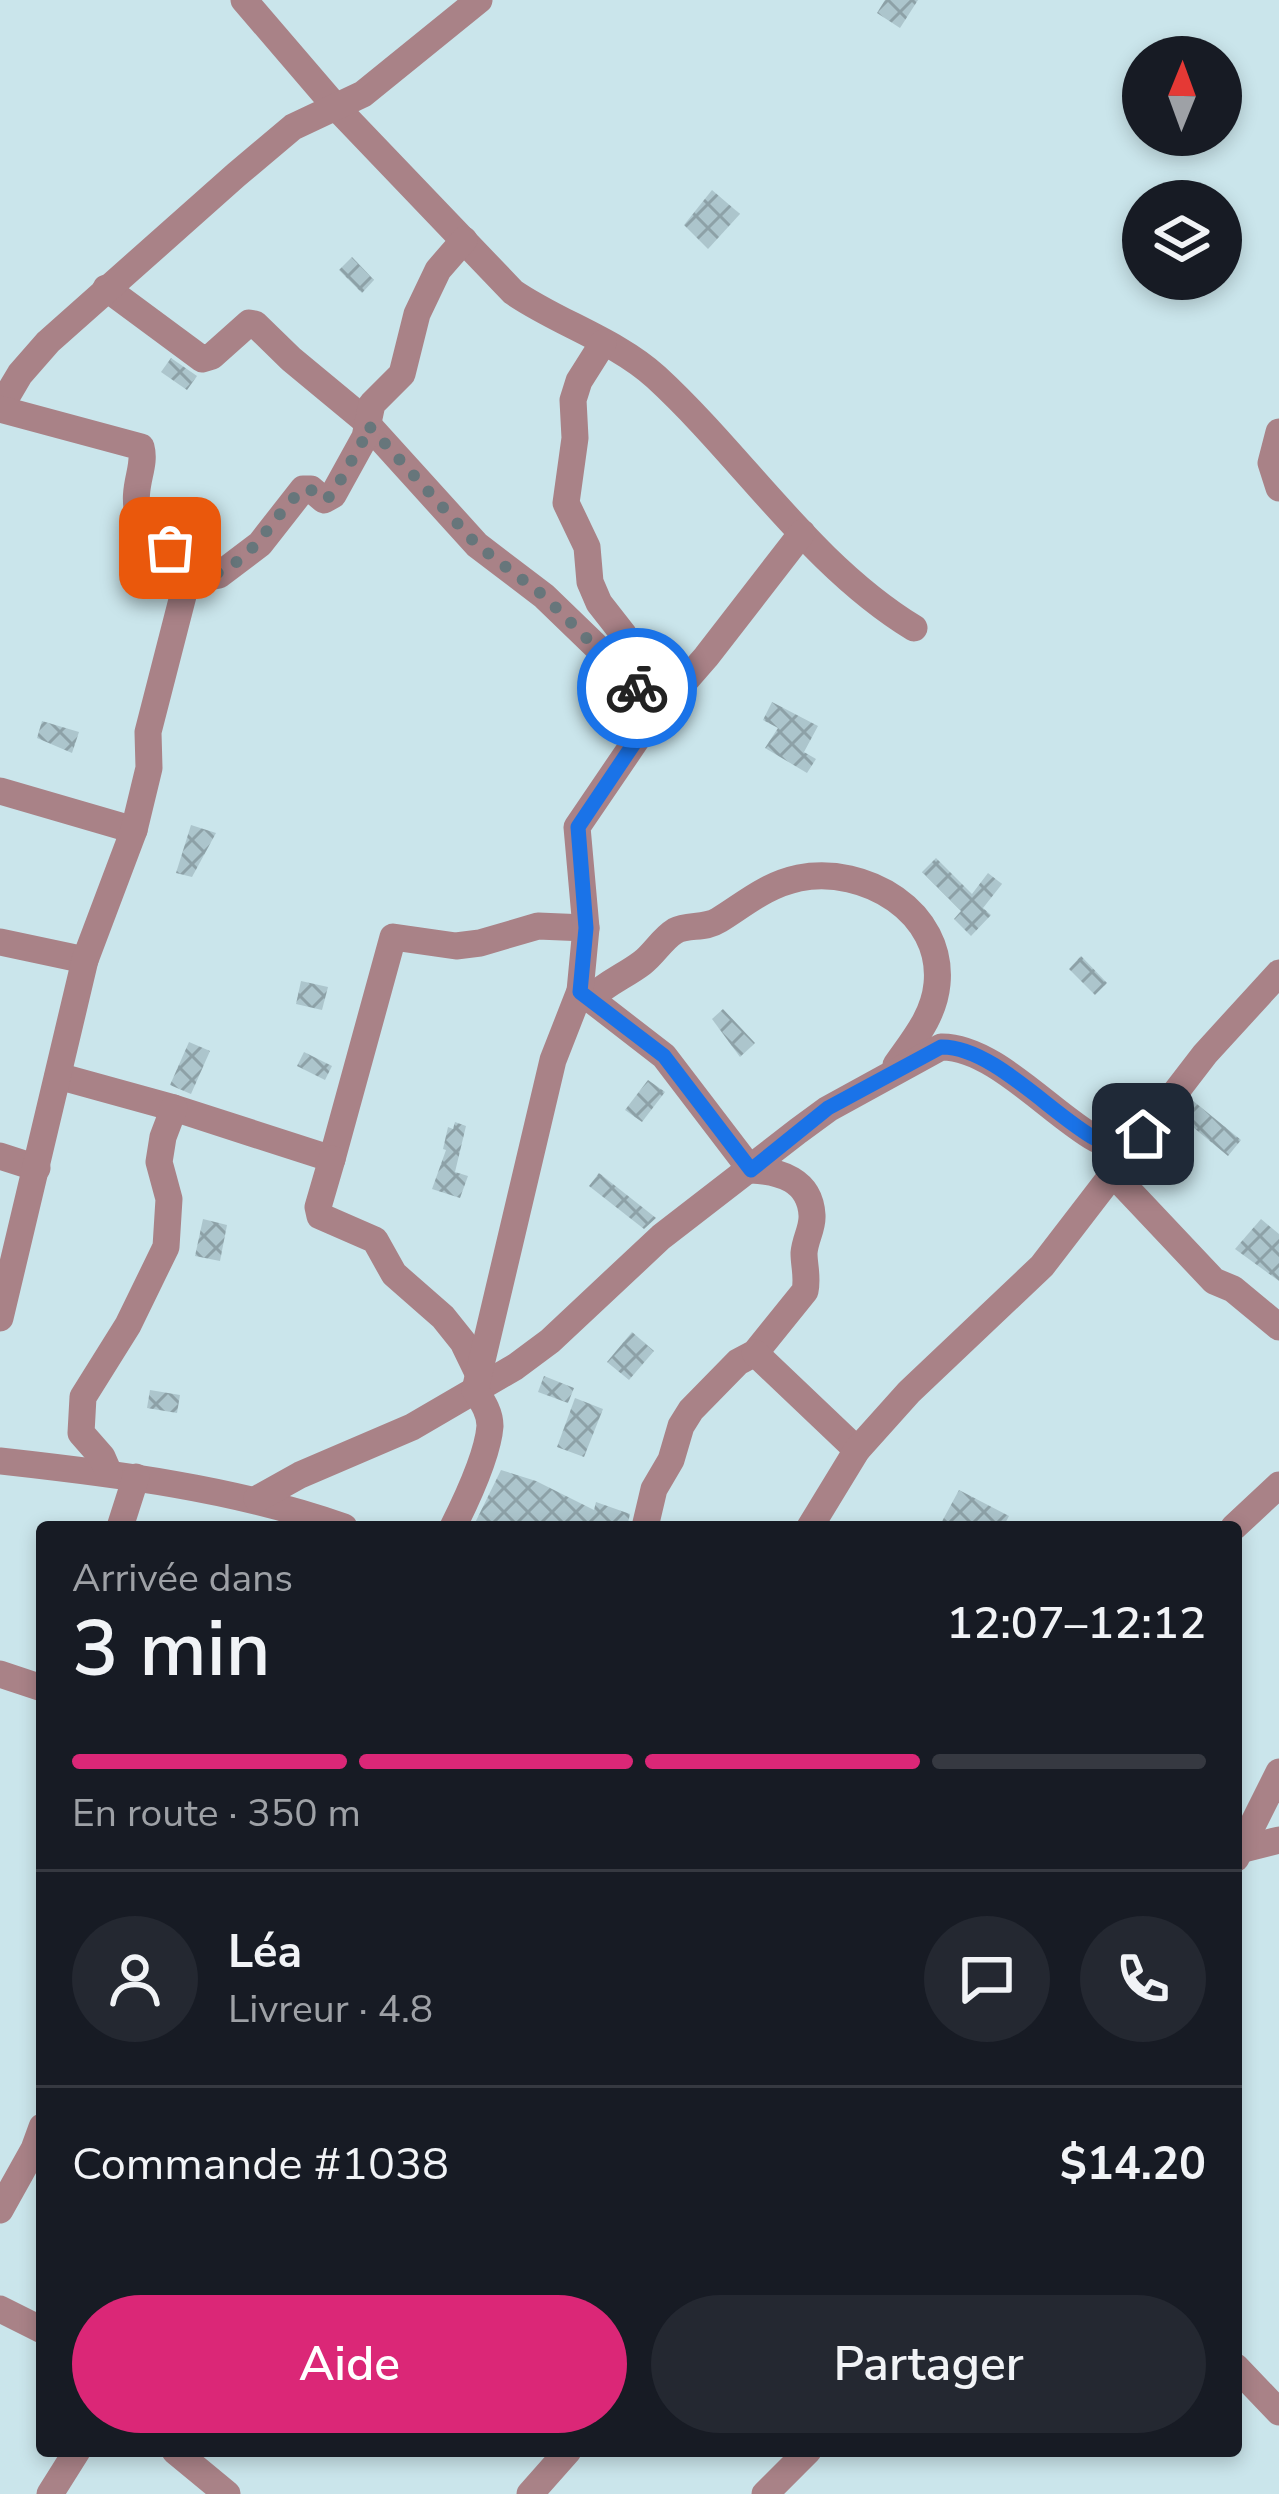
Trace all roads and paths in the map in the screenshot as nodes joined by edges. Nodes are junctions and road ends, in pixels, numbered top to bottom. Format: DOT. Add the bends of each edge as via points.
graph roads {
  1 [pos="244,0"];
  2 [pos="470,2"];
  3 [pos="335,106"];
  4 [pos="464,240"];
  5 [pos="106,288"];
  6 [pos="603,343"];
  7 [pos="0,408"];
  8 [pos="368,425"];
  9 [pos="1279,432"];
  10 [pos="1279,488"];
  11 [pos="802,532"];
  12 [pos="194,580"];
  13 [pos="914,628"];
  14 [pos="632,681"];
  15 [pos="645,727"];
  16 [pos="0,791"];
  17 [pos="134,830"];
  18 [pos="586,928"];
  19 [pos="0,942"];
  20 [pos="85,960"];
  21 [pos="1279,973"];
  22 [pos="585,995"];
  23 [pos="889,1075"];
  24 [pos="58,1076"];
  25 [pos="174,1108"];
  26 [pos="1143,1134"];
  27 [pos="0,1156"];
  28 [pos="332,1159"];
  29 [pos="38,1168"];
  30 [pos="751,1170"];
  31 [pos="1113,1174"];
  32 [pos="0,1318"];
  33 [pos="1279,1327"];
  34 [pos="755,1353"];
  35 [pos="477,1383"];
  36 [pos="857,1450"];
  37 [pos="0,1461"];
  38 [pos="122,1475"];
  39 [pos="1279,1485"];
  40 [pos="256,1499"];
  41 [pos="281,1516"];
  42 [pos="120,1521"];
  43 [pos="456,1521"];
  44 [pos="646,1521"];
  45 [pos="822,1521"];
  46 [pos="1240,1521"];
  47 [pos="0,1673"];
  48 [pos="36,1686"];
  49 [pos="1279,1772"];
  50 [pos="1279,1840"];
  51 [pos="1242,1843"];
  52 [pos="1242,1851"];
  53 [pos="36,2144"];
  54 [pos="0,2210"];
  55 [pos="0,2308"];
  56 [pos="36,2327"];
  57 [pos="1242,2373"];
  58 [pos="1279,2412"];
  59 [pos="73,2457"];
  60 [pos="182,2457"];
  61 [pos="563,2457"];
  62 [pos="802,2457"];
  63 [pos="50,2494"];
  64 [pos="227,2494"];
  65 [pos="530,2494"];
  66 [pos="765,2494"];
  1 -- 3 [label="street"];
  2 -- 3 [label="street" via="364,94"];
  3 -- 4 [label="street"];
  3 -- 5 [label="street" via="293,127"];
  4 -- 6 [label="street" via="513,292"];
  4 -- 8 [label="street" via="438,270 402,374 372,404"];
  5 -- 7 [label="street" via="48,342"];
  5 -- 8 [label="street" via="202,358 255,324"];
  6 -- 11 [label="street" via="656,377"];
  6 -- 14 [label="street" via="573,400 566,503 587,547 598,603 624,635"];
  7 -- 12 [label="street" via="141,447 140,521 164,536"];
  8 -- 12 [label="street" via="332,495 324,500 303,489 260,544 219,575"];
  8 -- 14 [label="street" via="477,545"];
  9 -- 10 [label="street" via="1271,464"];
  11 -- 13 [label="street"];
  11 -- 15 [label="street"];
  12 -- 17 [label="street" via="162,672"];
  14 -- 15 [label="street" via="643,697"];
  15 -- 18 [label="street" via="578,827"];
  16 -- 17 [label="street"];
  17 -- 20 [label="street"];
  18 -- 22 [label="street"];
  18 -- 28 [label="street" via="538,926 456,946 393,937"];
  19 -- 20 [label="street"];
  20 -- 24 [label="street"];
  21 -- 26 [label="street"];
  22 -- 23 [label="street" via="638,966 680,928 716,923 775,886 822,876 874,886 926,925 936,955 928,1021"];
  22 -- 30 [label="street" via="664,1056"];
  22 -- 35 [label="street" via="553,1060"];
  23 -- 26 [label="street" via="951,1047 1006,1074 1096,1139"];
  23 -- 30 [label="street" via="828,1108"];
  24 -- 25 [label="street"];
  24 -- 29 [label="street"];
  25 -- 28 [label="street"];
  25 -- 38 [label="street" via="159,1162 170,1199 166,1247 83,1396 81,1433"];
  26 -- 31 [label="street"];
  27 -- 29 [label="street"];
  28 -- 35 [label="street" via="320,1216 375,1240 394,1274 464,1342"];
  29 -- 32 [label="street"];
  30 -- 34 [label="street" via="791,1178 812,1213 805,1291"];
  30 -- 35 [label="street" via="647,1248 550,1340"];
  31 -- 33 [label="street" via="1214,1280"];
  31 -- 36 [label="street" via="1042,1267"];
  34 -- 36 [label="street"];
  34 -- 44 [label="street" via="691,1410"];
  35 -- 40 [label="street" via="412,1426"];
  35 -- 43 [label="street" via="490,1426"];
  36 -- 45 [label="street"];
  37 -- 38 [label="street"];
  38 -- 40 [label="street"];
  38 -- 42 [label="street"];
  39 -- 46 [label="street"];
  40 -- 41 [label="street"];
  47 -- 48 [label="street"];
  49 -- 51 [label="street"];
  50 -- 52 [label="street"];
  53 -- 54 [label="street"];
  55 -- 56 [label="street"];
  57 -- 58 [label="street"];
  59 -- 63 [label="street"];
  60 -- 64 [label="street"];
  61 -- 65 [label="street"];
  62 -- 66 [label="street"];
}
